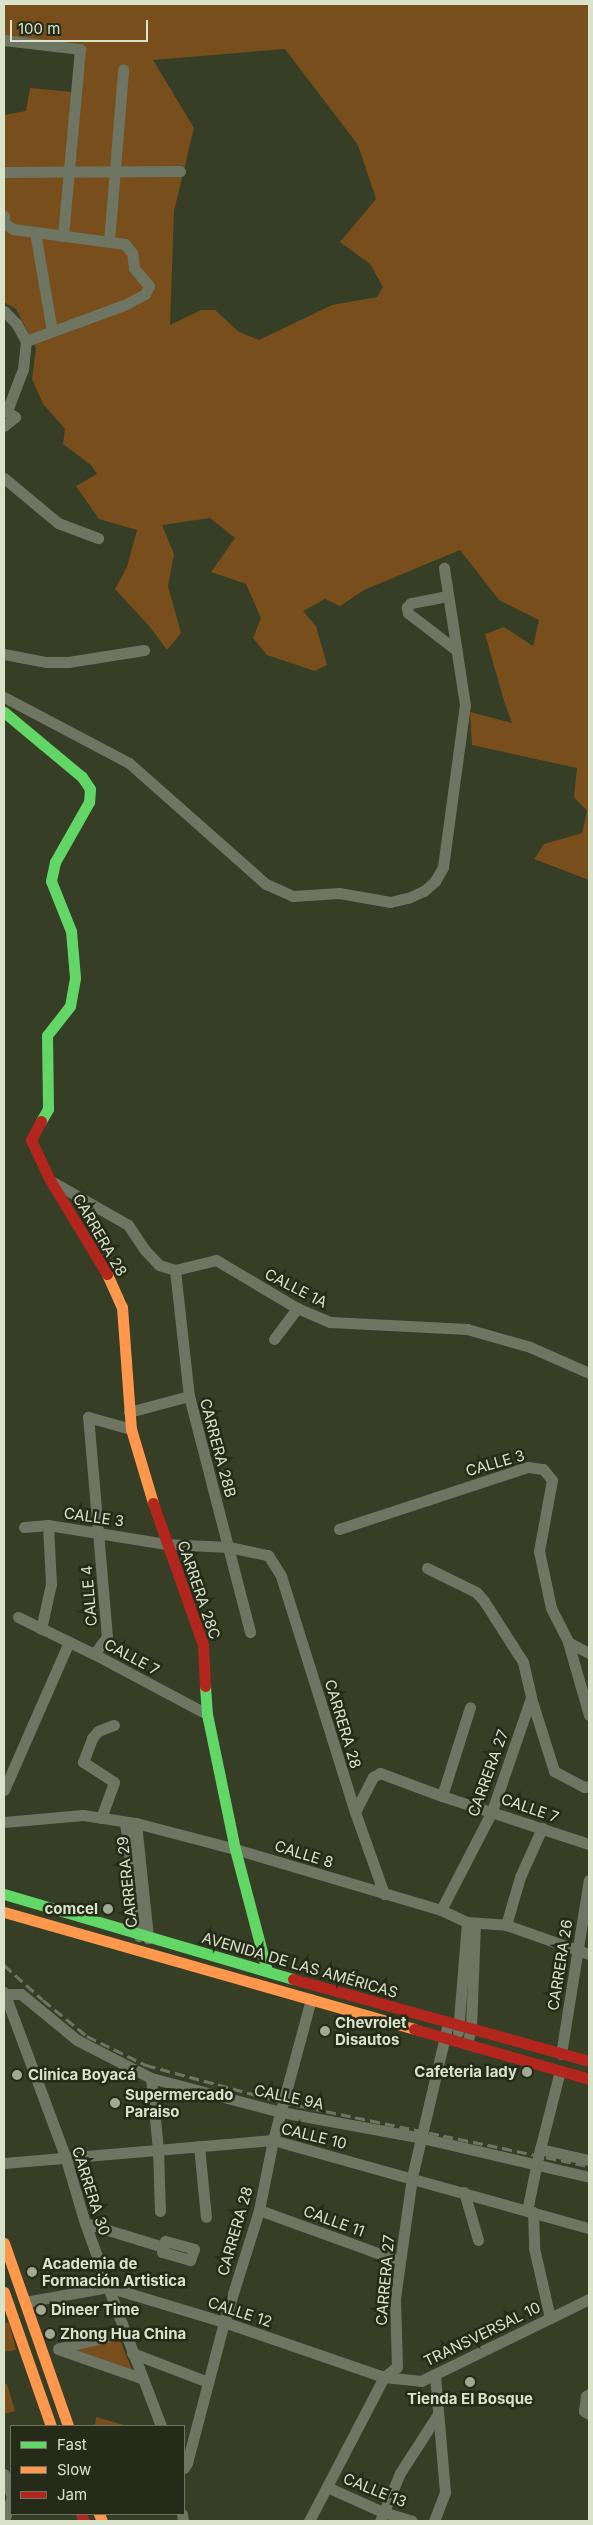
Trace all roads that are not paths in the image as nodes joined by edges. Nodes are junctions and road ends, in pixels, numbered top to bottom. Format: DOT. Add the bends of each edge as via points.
graph roads {
  1 [pos="4,40"];
  2 [pos="123,70"];
  3 [pos="180,171"];
  4 [pos="4,172"];
  5 [pos="69,172"];
  6 [pos="114,172"];
  7 [pos="4,216"];
  8 [pos="35,232"];
  9 [pos="63,236"];
  10 [pos="108,242"];
  11 [pos="4,311"];
  12 [pos="52,331"];
  13 [pos="26,341"];
  14 [pos="9,413"];
  15 [pos="4,426"];
  16 [pos="4,478"];
  17 [pos="98,538"];
  18 [pos="444,568"];
  19 [pos="448,596"];
  20 [pos="144,650"];
  21 [pos="456,650"];
  22 [pos="4,654"];
  23 [pos="4,696"];
  24 [pos="4,712"];
  25 [pos="50,1180"];
  26 [pos="175,1270"];
  27 [pos="122,1307"];
  28 [pos="297,1308"];
  29 [pos="274,1340"];
  30 [pos="589,1373"];
  31 [pos="189,1396"];
  32 [pos="129,1412"];
  33 [pos="131,1429"];
  34 [pos="48,1525"];
  35 [pos="24,1527"];
  36 [pos="339,1529"];
  37 [pos="98,1531"];
  38 [pos="166,1544"];
  39 [pos="229,1547"];
  40 [pos="274,1563"];
  41 [pos="427,1568"];
  42 [pos="18,1617"];
  43 [pos="41,1629"];
  44 [pos="250,1632"];
  45 [pos="69,1642"];
  46 [pos="568,1642"];
  47 [pos="589,1653"];
  48 [pos="94,1654"];
  49 [pos="530,1698"];
  50 [pos="470,1707"];
  51 [pos="207,1714"];
  52 [pos="589,1715"];
  53 [pos="114,1725"];
  54 [pos="589,1786"];
  55 [pos="4,1790"];
  56 [pos="437,1794"];
  57 [pos="492,1811"];
  58 [pos="355,1812"];
  59 [pos="101,1818"];
  60 [pos="4,1822"];
  61 [pos="131,1822"];
  62 [pos="542,1828"];
  63 [pos="589,1844"];
  64 [pos="235,1849"];
  65 [pos="589,1880"];
  66 [pos="4,1894"];
  67 [pos="384,1894"];
  68 [pos="441,1910"];
  69 [pos="4,1912"];
  70 [pos="471,1923"];
  71 [pos="506,1925"];
  72 [pos="147,1938"];
  73 [pos="577,1952"];
  74 [pos="149,1953"];
  75 [pos="589,1954"];
  76 [pos="248,1966"];
  77 [pos="267,1972"];
  78 [pos="244,1980"];
  79 [pos="4,1993"];
  80 [pos="311,2000"];
  81 [pos="454,2024"];
  82 [pos="471,2028"];
  83 [pos="456,2041"];
  84 [pos="562,2054"];
  85 [pos="589,2061"];
  86 [pos="560,2071"];
  87 [pos="151,2078"];
  88 [pos="589,2079"];
  89 [pos="281,2112"];
  90 [pos="422,2138"];
  91 [pos="273,2140"];
  92 [pos="198,2146"];
  93 [pos="158,2149"];
  94 [pos="540,2149"];
  95 [pos="65,2156"];
  96 [pos="589,2160"];
  97 [pos="4,2163"];
  98 [pos="538,2165"];
  99 [pos="412,2177"];
  100 [pos="589,2178"];
  101 [pos="464,2192"];
  102 [pos="259,2210"];
  103 [pos="160,2211"];
  104 [pos="530,2212"];
  105 [pos="206,2217"];
  106 [pos="85,2223"];
  107 [pos="589,2228"];
  108 [pos="478,2240"];
  109 [pos="4,2243"];
  110 [pos="162,2247"];
  111 [pos="400,2262"];
  112 [pos="108,2287"];
  113 [pos="5,2299"];
  114 [pos="589,2299"];
  115 [pos="24,2302"];
  116 [pos="550,2318"];
  117 [pos="224,2322"];
  118 [pos="125,2333"];
  119 [pos="58,2349"];
  120 [pos="42,2352"];
  121 [pos="132,2352"];
  122 [pos="434,2375"];
  123 [pos="384,2377"];
  124 [pos="141,2378"];
  125 [pos="208,2382"];
  126 [pos="589,2394"];
  127 [pos="587,2412"];
  128 [pos="438,2414"];
  129 [pos="51,2425"];
  130 [pos="68,2425"];
  131 [pos="161,2425"];
  132 [pos="185,2464"];
  133 [pos="4,2474"];
  134 [pos="327,2486"];
  135 [pos="10,2491"];
  136 [pos="10,2503"];
  137 [pos="381,2516"];
  138 [pos="4,2521"];
  139 [pos="309,2521"];
  140 [pos="412,2521"];
  141 [pos="434,2521"];
  1 -- 5 [label="street" via="80,49"];
  2 -- 6 [label="street"];
  3 -- 6 [label="street"];
  4 -- 5 [label="street"];
  5 -- 6 [label="street"];
  5 -- 9 [label="street"];
  6 -- 10 [label="street"];
  7 -- 8 [label="street" via="4,223 9,228"];
  8 -- 9 [label="street"];
  8 -- 12 [label="street"];
  9 -- 10 [label="street"];
  10 -- 12 [label="street" via="130,247 134,268 149,286 148,291 124,305"];
  11 -- 13 [label="street"];
  12 -- 13 [label="street"];
  13 -- 14 [label="street" via="23,369"];
  14 -- 15 [label="street"];
  16 -- 17 [label="street" via="58,523"];
  18 -- 19 [label="street"];
  19 -- 21 [label="street"];
  19 -- 21 [label="street" via="411,603 408,613"];
  20 -- 22 [label="street" via="68,662 46,662"];
  21 -- 23 [label="street" via="465,705 443,867 424,891 390,902 339,893 293,896 266,884 128,763"];
  24 -- 25 [label="main road, CARRERA 28" via="82,777 90,790 89,802 55,862 51,881 72,931 75,978 70,1006 47,1035 48,1110 31,1140"];
  25 -- 26 [label="street" via="128,1225 159,1265"];
  25 -- 27 [label="main road, CARRERA 28" via="102,1263"];
  26 -- 28 [label="street, CALLE 1A" via="216,1260"];
  26 -- 31 [label="street, CARRERA 28B"];
  27 -- 32 [label="main road, CARRERA 28C"];
  28 -- 29 [label="street"];
  28 -- 30 [label="street, CALLE 1A" via="330,1322 467,1329 530,1347"];
  31 -- 32 [label="street"];
  31 -- 39 [label="street, CARRERA 28B"];
  32 -- 33 [label="main road, CARRERA 28C"];
  33 -- 37 [label="street" via="88,1417"];
  33 -- 38 [label="main road, CARRERA 28C"];
  34 -- 35 [label="street, CALLE 3"];
  34 -- 37 [label="street, CALLE 3"];
  34 -- 43 [label="street" via="51,1584"];
  36 -- 46 [label="street, CALLE 3" via="528,1467 544,1469 552,1480 539,1551 551,1608"];
  37 -- 38 [label="street, CALLE 3"];
  37 -- 48 [label="street, CALLE 4" via="107,1637"];
  38 -- 39 [label="street, CALLE 3"];
  38 -- 51 [label="main road, CARRERA 28C" via="204,1645"];
  39 -- 40 [label="street, CALLE 3" via="268,1556"];
  39 -- 44 [label="street, CARRERA 28B"];
  40 -- 58 [label="street, CARRERA 28" via="281,1576"];
  41 -- 49 [label="street, CARRERA 27" via="476,1592 484,1602 523,1662"];
  42 -- 43 [label="street, CALLE 7"];
  43 -- 45 [label="street, CALLE 7"];
  45 -- 48 [label="street, CALLE 7"];
  45 -- 55 [label="street"];
  46 -- 47 [label="street"];
  46 -- 52 [label="street"];
  48 -- 51 [label="street, CALLE 7"];
  49 -- 54 [label="street, CARRERA 27" via="554,1771 584,1788"];
  49 -- 57 [label="street, CARRERA 27"];
  50 -- 56 [label="street"];
  51 -- 64 [label="main road, CARRERA 28C"];
  53 -- 59 [label="street" via="98,1731 92,1738 83,1762 114,1782"];
  56 -- 57 [label="street, CALLE 7"];
  56 -- 58 [label="street, CALLE 7" via="380,1773 373,1777"];
  57 -- 62 [label="street, CALLE 7"];
  57 -- 68 [label="street, CARRERA 27"];
  58 -- 67 [label="street, CARRERA 28"];
  59 -- 60 [label="street, CALLE 8" via="83,1815"];
  59 -- 61 [label="street, CALLE 8"];
  61 -- 64 [label="street, CALLE 8"];
  61 -- 72 [label="street, CARRERA 29"];
  62 -- 63 [label="street, CALLE 7"];
  62 -- 71 [label="street" via="520,1877"];
  64 -- 67 [label="street, CALLE 8"];
  64 -- 77 [label="main road, CARRERA 28C"];
  65 -- 73 [label="street, CARRERA 26"];
  66 -- 72 [label="main road, AVENIDA DE LAS AMÉRICAS"];
  67 -- 68 [label="street, CALLE 8"];
  68 -- 70 [label="street, CALLE 8"];
  69 -- 74 [label="main road, AVENIDA DE LAS AMÉRICAS"];
  70 -- 71 [label="street, CALLE 8"];
  70 -- 81 [label="street, CARRERA 27"];
  70 -- 82 [label="street, CARRERA 27"];
  71 -- 73 [label="street, CALLE 8"];
  72 -- 74 [label="main road"];
  72 -- 76 [label="main road, AVENIDA DE LAS AMÉRICAS"];
  73 -- 75 [label="street, CALLE 8"];
  73 -- 84 [label="street, CARRERA 26"];
  74 -- 78 [label="main road, AVENIDA DE LAS AMÉRICAS"];
  76 -- 77 [label="main road, AVENIDA DE LAS AMÉRICAS"];
  76 -- 78 [label="main road"];
  77 -- 81 [label="main road, AVENIDA DE LAS AMÉRICAS"];
  78 -- 80 [label="main road, AVENIDA DE LAS AMÉRICAS"];
  79 -- 87 [label="street, CALLE 9A" via="22,1994 77,2040"];
  79 -- 95 [label="street, CARRERA 30"];
  80 -- 83 [label="main road, AVENIDA DE LAS AMÉRICAS"];
  80 -- 89 [label="street, CARRERA 28"];
  81 -- 82 [label="main road, AVENIDA DE LAS AMÉRICAS"];
  81 -- 83 [label="street, CARRERA 27"];
  82 -- 83 [label="street, CARRERA 27"];
  82 -- 84 [label="main road, AVENIDA DE LAS AMÉRICAS"];
  83 -- 86 [label="main road, AVENIDA DE LAS AMÉRICAS"];
  83 -- 90 [label="street, CARRERA 27"];
  84 -- 85 [label="main road, AVENIDA DE LAS AMÉRICAS"];
  86 -- 88 [label="main road, AVENIDA DE LAS AMÉRICAS"];
  86 -- 94 [label="street"];
  87 -- 89 [label="street, CALLE 9A"];
  87 -- 93 [label="street"];
  89 -- 90 [label="street, CALLE 9A"];
  89 -- 91 [label="street, CARRERA 28"];
  90 -- 98 [label="street, CALLE 9A"];
  90 -- 99 [label="street, CARRERA 27"];
  91 -- 92 [label="street, CALLE 10"];
  91 -- 99 [label="street, CALLE 10"];
  91 -- 102 [label="street, CARRERA 28"];
  92 -- 93 [label="street, CALLE 10"];
  92 -- 105 [label="street"];
  93 -- 95 [label="street, CALLE 10"];
  93 -- 103 [label="street"];
  94 -- 96 [label="street"];
  94 -- 98 [label="street"];
  95 -- 97 [label="street, CALLE 10"];
  95 -- 106 [label="street, CARRERA 30"];
  98 -- 100 [label="street, CALLE 9A"];
  98 -- 104 [label="street"];
  99 -- 101 [label="street, CALLE 10"];
  99 -- 111 [label="street, CARRERA 27"];
  101 -- 104 [label="street, CALLE 10"];
  101 -- 108 [label="street"];
  102 -- 111 [label="street, CALLE 11"];
  102 -- 117 [label="street, CARRERA 28"];
  104 -- 107 [label="street, CALLE 10"];
  104 -- 116 [label="street" via="534,2248"];
  106 -- 110 [label="street"];
  106 -- 112 [label="street, CARRERA 30"];
  109 -- 115 [label="main road"];
  111 -- 123 [label="street, CARRERA 27" via="395,2298 397,2367"];
  112 -- 115 [label="street, CALLE 12"];
  112 -- 117 [label="street, CALLE 12"];
  112 -- 118 [label="street, CARRERA 30"];
  113 -- 129 [label="main road"];
  114 -- 116 [label="street, TRANSVERSAL 10"];
  115 -- 120 [label="main road"];
  116 -- 122 [label="street, TRANSVERSAL 10"];
  117 -- 123 [label="street, CALLE 12"];
  117 -- 125 [label="street, CARRERA 28"];
  118 -- 119 [label="street"];
  118 -- 121 [label="street, CARRERA 30"];
  119 -- 120 [label="street"];
  119 -- 124 [label="street"];
  120 -- 130 [label="main road"];
  121 -- 124 [label="street, CARRERA 30"];
  121 -- 125 [label="street"];
  122 -- 123 [label="street, TRANSVERSAL 10" via="421,2381"];
  122 -- 128 [label="street"];
  123 -- 134 [label="street, CARRERA 27"];
  124 -- 131 [label="street, CARRERA 30"];
  125 -- 132 [label="street, CARRERA 28"];
  126 -- 127 [label="street" via="586,2396"];
  128 -- 137 [label="street" via="400,2473"];
  128 -- 141 [label="street" via="445,2492"];
  133 -- 135 [label="street"];
  134 -- 137 [label="street, CALLE 13"];
  134 -- 139 [label="street, CARRERA 27"];
  136 -- 138 [label="street"];
  137 -- 140 [label="street, CALLE 13"];
}
